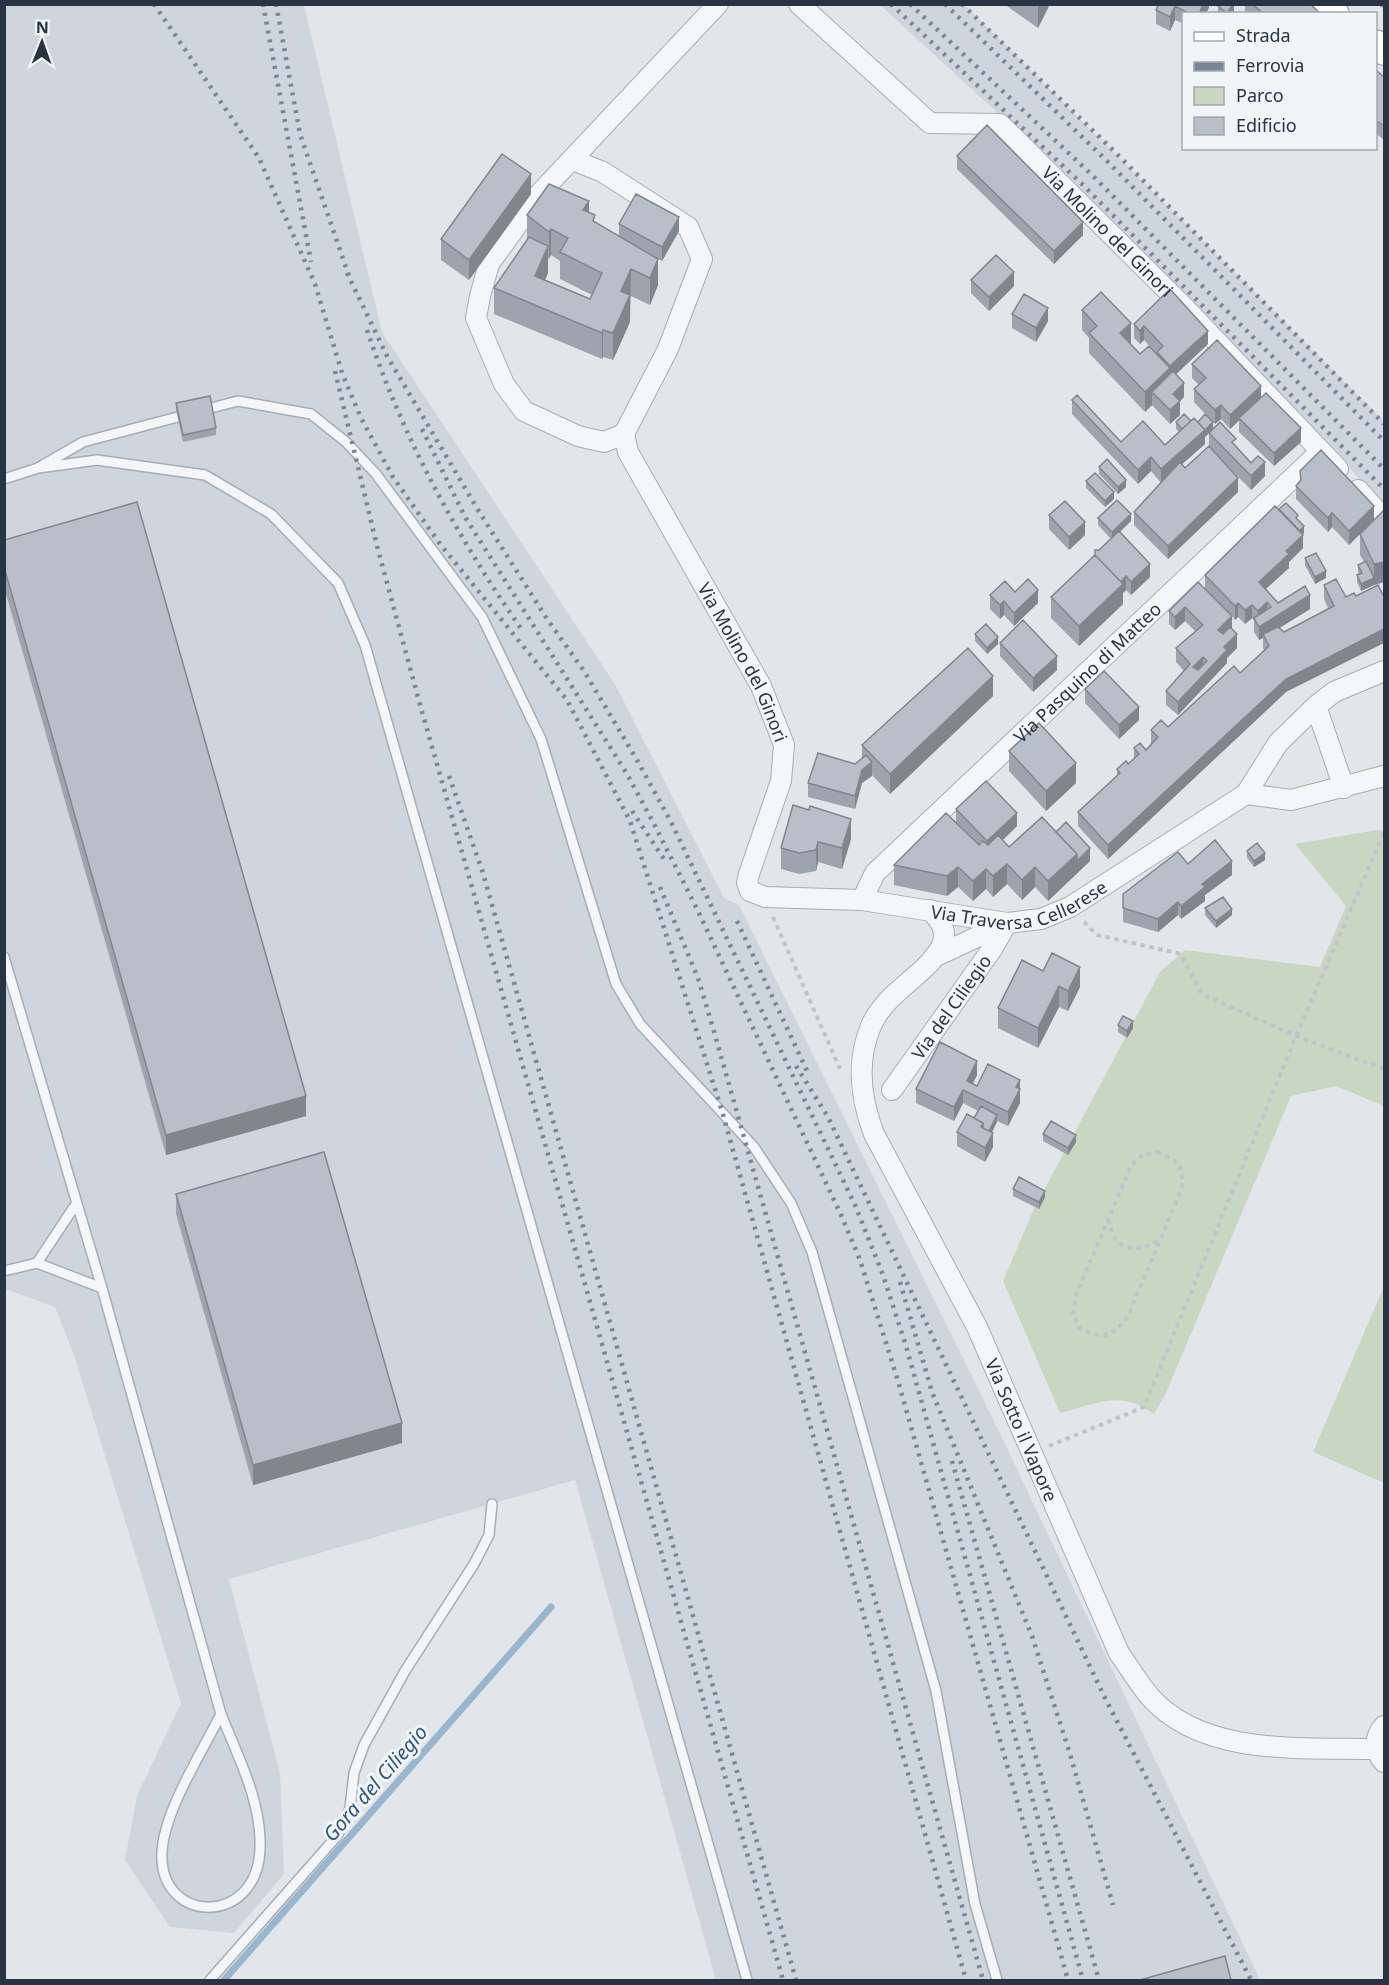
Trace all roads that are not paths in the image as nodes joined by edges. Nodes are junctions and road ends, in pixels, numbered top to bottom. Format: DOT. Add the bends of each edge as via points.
graph roads {
  1 [pos="718,4"];
  2 [pos="799,4"];
  3 [pos="573,160"];
  4 [pos="624,434"];
  5 [pos="1321,451"];
  6 [pos="38,468"];
  7 [pos="7,476"];
  8 [pos="1384,519"];
  9 [pos="1384,671"];
  10 [pos="1316,706"];
  11 [pos="1384,776"];
  12 [pos="1344,788"];
  13 [pos="1246,794"];
  14 [pos="765,897"];
  15 [pos="862,900"];
  16 [pos="930,910"];
  17 [pos="1006,923"];
  18 [pos="4,957"];
  19 [pos="934,957"];
  20 [pos="891,1090"];
  21 [pos="76,1204"];
  22 [pos="37,1263"];
  23 [pos="4,1271"];
  24 [pos="102,1288"];
  25 [pos="492,1504"];
  26 [pos="220,1714"];
  27 [pos="1384,1726"];
  28 [pos="1380,1756"];
  29 [pos="210,1980"];
  30 [pos="747,1980"];
  31 [pos="997,1980"];
  1 -- 3 [label="street"];
  2 -- 5 [label="street, Via Molino del Ginori" via="930,123 999,124"];
  3 -- 4 [label="street" via="603,172 688,226 702,259 668,349"];
  3 -- 4 [label="street" via="540,193 489,264 477,318 504,384 524,411 578,436 604,442"];
  4 -- 14 [label="street, Via Molino del Ginori" via="628,452 760,686 784,745 781,781 747,883 750,891"];
  5 -- 8 [label="street, Via Molino del Ginori"];
  5 -- 15 [label="street, Via Pasquino di Matteo" via="875,873"];
  6 -- 7 [label="lane"];
  6 -- 30 [label="lane" via="97,460 205,475 271,514 338,583 365,645"];
  6 -- 31 [label="lane" via="83,442 238,401 311,414 346,442 376,474 482,617 541,739 616,984 640,1024 754,1147 791,1203 812,1252 936,1691 975,1904"];
  9 -- 10 [label="street, Via Traversa Cellerese" via="1334,692"];
  10 -- 12 [label="street"];
  10 -- 13 [label="street, Via Traversa Cellerese" via="1278,743"];
  11 -- 12 [label="street"];
  12 -- 13 [label="street" via="1291,800"];
  13 -- 17 [label="street, Via Traversa Cellerese" via="1070,907 1041,919"];
  14 -- 15 [label="street, Via Traversa Cellerese"];
  15 -- 16 [label="street, Via Traversa Cellerese"];
  16 -- 17 [label="street, Via Traversa Cellerese"];
  16 -- 19 [label="street, Via Sotto il Vapore" via="944,929 943,942"];
  17 -- 19 [label="street, Via Sotto il Vapore"];
  17 -- 20 [label="street, Via del Ciliegio" via="992,949"];
  18 -- 21 [label="lane"];
  19 -- 28 [label="street, Via Sotto il Vapore" via="884,1003 871,1026 863,1052 864,1110 873,1134 977,1327 1119,1653 1151,1698 1191,1728 1270,1747"];
  21 -- 22 [label="lane"];
  21 -- 24 [label="lane"];
  22 -- 23 [label="lane"];
  22 -- 24 [label="lane"];
  24 -- 26 [label="lane"];
  25 -- 29 [label="lane" via="489,1535 479,1554 405,1671 364,1745 354,1773 350,1808 337,1836"];
  26 -- 26 [label="lane" via="172,1812 162,1852 168,1884 178,1896 193,1905 209,1907 227,1905 241,1895 255,1875 260,1850 249,1782"];
  27 -- 28 [label="street" via="1379,1732"];
}
